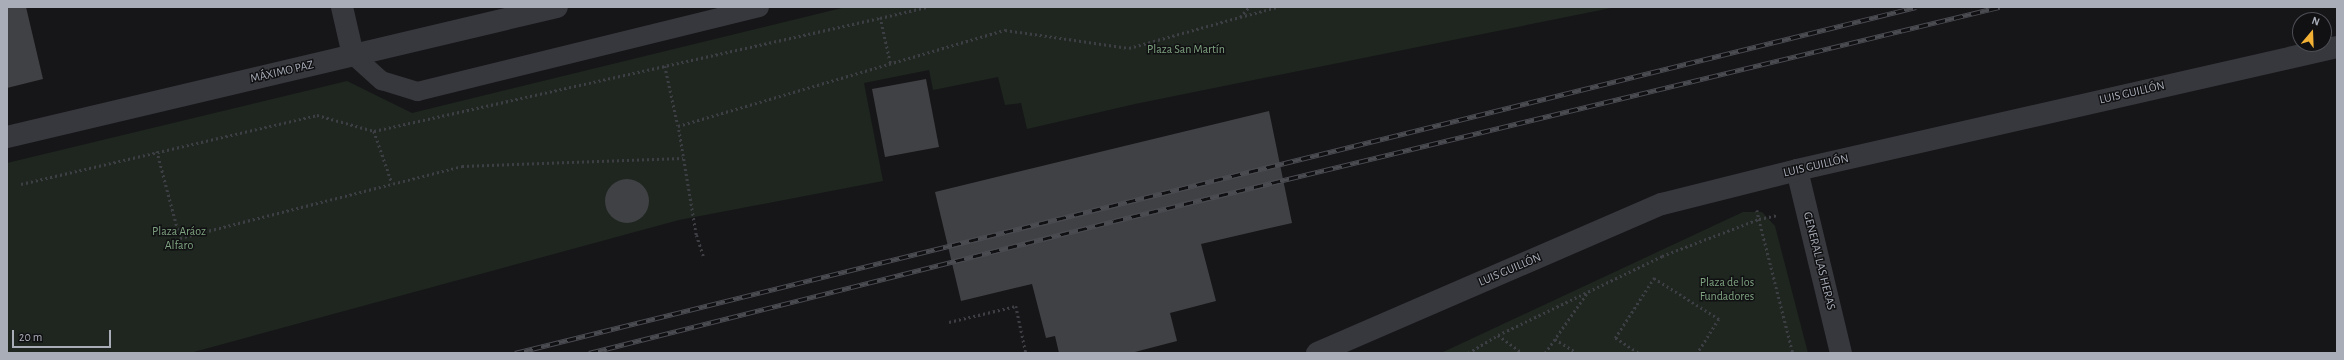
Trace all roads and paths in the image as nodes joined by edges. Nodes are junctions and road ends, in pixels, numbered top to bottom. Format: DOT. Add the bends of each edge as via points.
graph roads {
  1 [pos="342,7"];
  2 [pos="557,7"];
  3 [pos="759,7"];
  4 [pos="927,7"];
  5 [pos="1249,7"];
  6 [pos="1278,7"];
  7 [pos="1240,17"];
  8 [pos="880,18"];
  9 [pos="2337,47"];
  10 [pos="353,55"];
  11 [pos="890,63"];
  12 [pos="665,66"];
  13 [pos="678,126"];
  14 [pos="374,131"];
  15 [pos="7,137"];
  16 [pos="157,151"];
  17 [pos="683,158"];
  18 [pos="1797,170"];
  19 [pos="392,183"];
  20 [pos="21,184"];
  21 [pos="703,256"];
  22 [pos="1587,292"];
  23 [pos="949,322"];
  24 [pos="1498,335"];
  25 [pos="1555,339"];
  26 [pos="1026,353"];
  27 [pos="1317,353"];
  28 [pos="1468,353"];
  29 [pos="1523,353"];
  30 [pos="1544,353"];
  31 [pos="1577,353"];
  32 [pos="1638,353"];
  33 [pos="1698,353"];
  34 [pos="1793,353"];
  35 [pos="1841,353"];
  1 -- 10 [label="street"];
  2 -- 10 [label="street, MÁXIMO PAZ"];
  3 -- 10 [label="lane" via="417,91 381,80"];
  4 -- 8 [label="path"];
  5 -- 7 [label="path"];
  6 -- 7 [label="path"];
  7 -- 11 [label="path" via="1129,48 1005,30"];
  8 -- 11 [label="path"];
  8 -- 12 [label="path"];
  9 -- 18 [label="street, LUIS GUILLÓN"];
  10 -- 15 [label="street, MÁXIMO PAZ"];
  11 -- 13 [label="path"];
  12 -- 13 [label="path"];
  12 -- 14 [label="path"];
  13 -- 17 [label="path"];
  14 -- 16 [label="path" via="317,115"];
  14 -- 19 [label="path"];
  16 -- 19 [label="path" via="180,238"];
  16 -- 20 [label="path"];
  17 -- 19 [label="path" via="462,166"];
  17 -- 21 [label="path" via="696,235"];
  18 -- 27 [label="street, LUIS GUILLÓN" via="1662,204"];
  18 -- 35 [label="street, GENERAL LAS HERAS"];
  22 -- 24 [label="path"];
  22 -- 25 [label="path"];
  22 -- 34 [label="path" via="1662,256 1759,219"];
  23 -- 26 [label="path" via="1016,306"];
  24 -- 28 [label="path"];
  24 -- 29 [label="path"];
  25 -- 30 [label="path"];
  25 -- 31 [label="path"];
  32 -- 33 [label="path" via="1615,338 1654,278 1719,319"];
}
